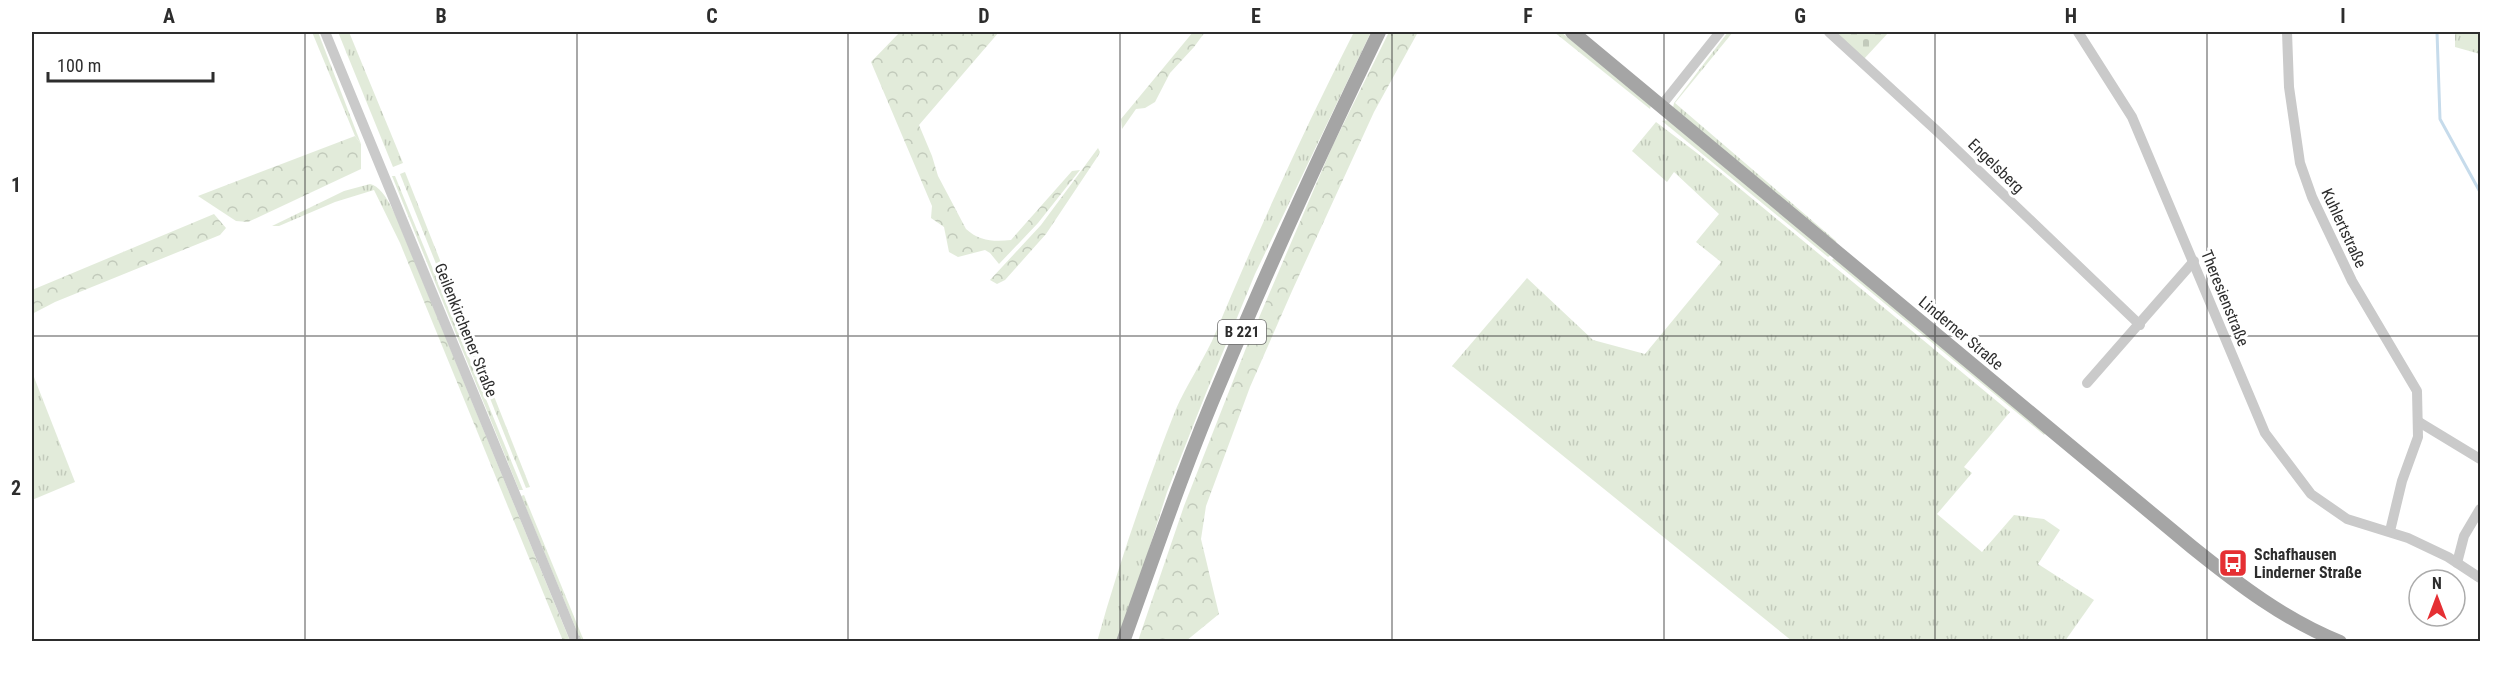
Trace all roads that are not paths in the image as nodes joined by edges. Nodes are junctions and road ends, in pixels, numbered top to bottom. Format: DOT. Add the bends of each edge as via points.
graph roads {
  1 [pos="325,32"];
  2 [pos="1379,32"];
  3 [pos="1572,32"];
  4 [pos="1720,32"];
  5 [pos="1829,32"];
  6 [pos="2078,32"];
  7 [pos="2287,32"];
  8 [pos="1661,106"];
  9 [pos="2194,261"];
  10 [pos="2140,325"];
  11 [pos="2087,383"];
  12 [pos="2419,422"];
  13 [pos="2481,459"];
  14 [pos="2481,509"];
  15 [pos="2390,531"];
  16 [pos="2457,563"];
  17 [pos="2481,578"];
  18 [pos="576,642"];
  19 [pos="1123,642"];
  20 [pos="2340,642"];
  1 -- 18 [label="street, Geilenkirchener Straße"];
  2 -- 19 [label="main road, B 221" via="1313,169 1221,380"];
  3 -- 8 [label="main road, Linderner Straße"];
  4 -- 8 [label="street"];
  5 -- 10 [label="street, Engelsberg"];
  6 -- 9 [label="street, Theresienstraße" via="2132,117"];
  7 -- 12 [label="street, Kuhlertstraße" via="2289,87 2300,163 2352,281 2417,391"];
  8 -- 20 [label="main road, Linderner Straße" via="2200,554 2280,612"];
  9 -- 10 [label="street"];
  9 -- 15 [label="street, Theresienstraße" via="2265,433 2311,494 2347,519"];
  10 -- 11 [label="street"];
  12 -- 13 [label="street"];
  12 -- 15 [label="street, Kuhlertstraße"];
  14 -- 16 [label="street" via="2464,536"];
  15 -- 16 [label="street, Theresienstraße"];
  16 -- 17 [label="street, Theresienstraße"];
}
